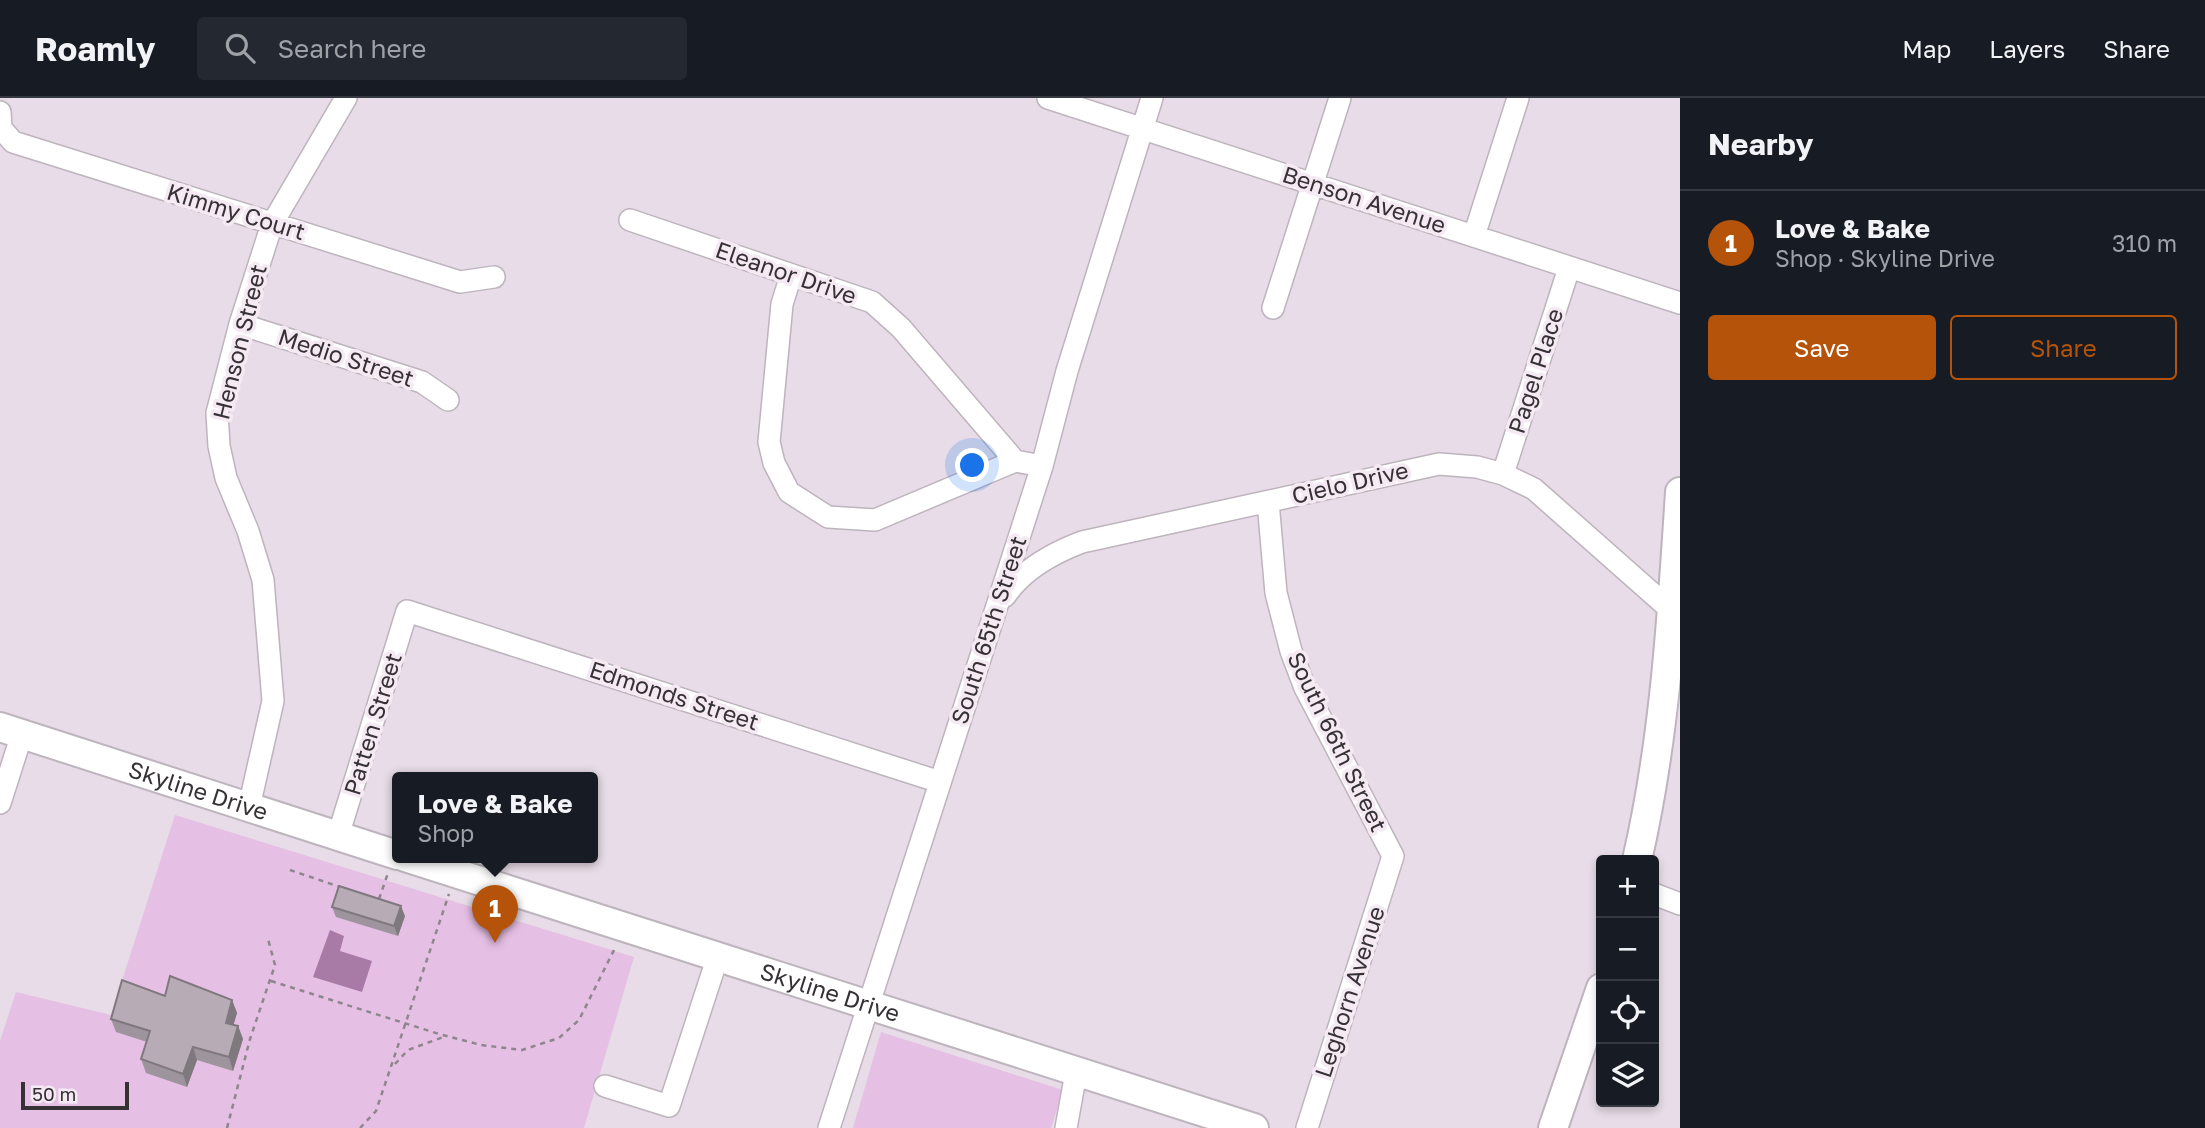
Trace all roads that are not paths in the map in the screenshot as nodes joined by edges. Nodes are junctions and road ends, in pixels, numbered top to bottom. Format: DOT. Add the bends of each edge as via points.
graph roads {
  1 [pos="346,98"];
  2 [pos="1048,98"];
  3 [pos="1152,98"];
  4 [pos="1340,98"];
  5 [pos="1518,98"];
  6 [pos="2,106"];
  7 [pos="1142,129"];
  8 [pos="1312,184"];
  9 [pos="630,220"];
  10 [pos="272,224"];
  11 [pos="1474,236"];
  12 [pos="1569,268"];
  13 [pos="494,277"];
  14 [pos="794,277"];
  15 [pos="1680,303"];
  16 [pos="1273,308"];
  17 [pos="240,324"];
  18 [pos="448,400"];
  19 [pos="1014,461"];
  20 [pos="1042,466"];
  21 [pos="1503,474"];
  22 [pos="1680,492"];
  23 [pos="1268,502"];
  24 [pos="996,609"];
  25 [pos="407,611"];
  26 [pos="1676,614"];
  27 [pos="11,731"];
  28 [pos="940,782"];
  29 [pos="0,803"];
  30 [pos="249,807"];
  31 [pos="338,836"];
  32 [pos="392,853"];
  33 [pos="1638,855"];
  34 [pos="1392,856"];
  35 [pos="424,863"];
  36 [pos="1659,896"];
  37 [pos="1680,904"];
  38 [pos="718,956"];
  39 [pos="1596,1003"];
  40 [pos="867,1005"];
  41 [pos="1076,1073"];
  42 [pos="605,1086"];
  43 [pos="829,1128"];
  44 [pos="1066,1128"];
  45 [pos="1254,1128"];
  46 [pos="1307,1128"];
  47 [pos="1553,1128"];
  1 -- 10 [label="street, Henson Street"];
  2 -- 7 [label="street, Benson Avenue"];
  3 -- 7 [label="street, South 65th Street"];
  4 -- 8 [label="street"];
  5 -- 11 [label="street"];
  6 -- 10 [label="street, Kimmy Court" via="1,128 13,142"];
  7 -- 8 [label="street, Benson Avenue"];
  7 -- 20 [label="street, South 65th Street"];
  8 -- 11 [label="street, Benson Avenue"];
  8 -- 16 [label="street"];
  9 -- 14 [label="street, Eleanor Drive"];
  10 -- 13 [label="street, Kimmy Court" via="460,282"];
  10 -- 17 [label="street, Henson Street"];
  11 -- 12 [label="street, Benson Avenue"];
  12 -- 15 [label="street, Benson Avenue"];
  12 -- 21 [label="street, Pagel Place"];
  14 -- 19 [label="street, Eleanor Drive" via="872,302 901,328"];
  14 -- 19 [label="street" via="782,304 769,442 789,492 828,517 875,520"];
  17 -- 18 [label="street, Medio Street" via="422,382"];
  17 -- 30 [label="street, Henson Street" via="217,414 219,446 263,580 273,701"];
  19 -- 20 [label="street"];
  20 -- 24 [label="street, South 65th Street"];
  21 -- 23 [label="street, Cielo Drive" via="1439,464"];
  21 -- 26 [label="street, Cielo Drive" via="1534,489"];
  22 -- 26 [label="main road"];
  23 -- 24 [label="street, Cielo Drive" via="1067,547 1031,568"];
  23 -- 34 [label="street, South 66th Street" via="1276,593 1291,651 1305,688"];
  24 -- 28 [label="street, South 65th Street"];
  25 -- 28 [label="street, Edmonds Street"];
  25 -- 31 [label="street, Patten Street"];
  26 -- 33 [label="main road" via="1657,764"];
  27 -- 29 [label="street"];
  27 -- 30 [label="main road, Skyline Drive"];
  28 -- 40 [label="street, South 65th Street"];
  30 -- 31 [label="main road, Skyline Drive"];
  31 -- 32 [label="main road, Skyline Drive"];
  34 -- 46 [label="street, Leghorn Avenue"];
  35 -- 38 [label="main road, Skyline Drive"];
  36 -- 37 [label="street"];
  38 -- 40 [label="main road, Skyline Drive"];
  38 -- 42 [label="street" via="669,1106"];
  39 -- 47 [label="main road"];
  40 -- 41 [label="main road, Skyline Drive"];
  40 -- 43 [label="street, South 65th Street"];
  41 -- 44 [label="street"];
  41 -- 45 [label="main road, Skyline Drive"];
}
